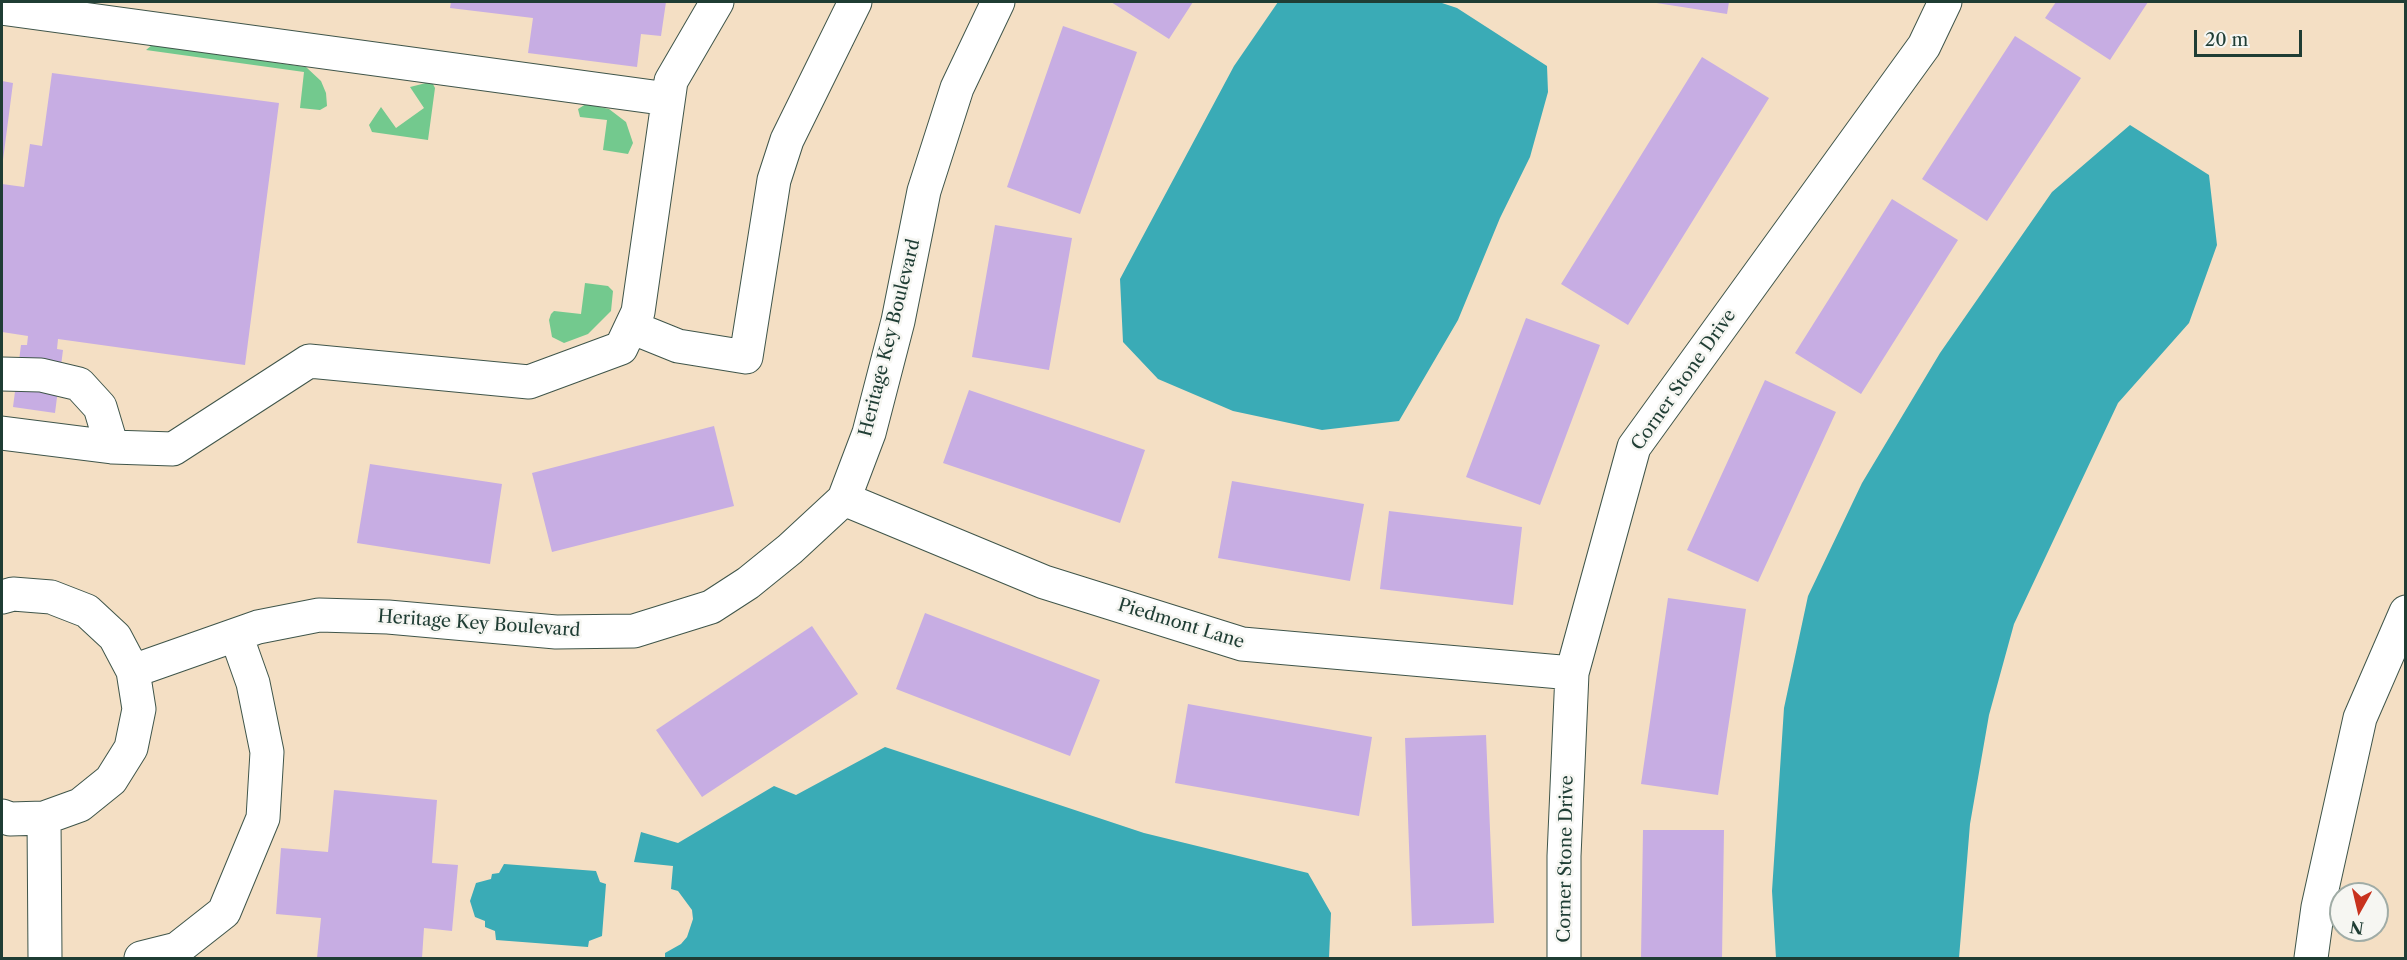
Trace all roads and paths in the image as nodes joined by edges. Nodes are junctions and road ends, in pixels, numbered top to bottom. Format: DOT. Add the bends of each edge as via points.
graph roads {
  1 [pos="717,2"];
  2 [pos="855,2"];
  3 [pos="998,2"];
  4 [pos="1945,2"];
  5 [pos="2,8"];
  6 [pos="668,99"];
  7 [pos="631,327"];
  8 [pos="2,374"];
  9 [pos="2,434"];
  10 [pos="112,447"];
  11 [pos="844,498"];
  12 [pos="2,597"];
  13 [pos="2406,612"];
  14 [pos="236,635"];
  15 [pos="133,671"];
  16 [pos="1572,673"];
  17 [pos="2,816"];
  18 [pos="44,818"];
  19 [pos="45,958"];
  20 [pos="141,958"];
  21 [pos="1564,958"];
  22 [pos="2310,958"];
  1 -- 6 [label="street" via="671,81"];
  2 -- 7 [label="street" via="787,140 774,180 746,357 678,346"];
  3 -- 11 [label="street, Heritage Key Boulevard" via="957,88 924,191 898,321 869,434"];
  4 -- 16 [label="street, Corner Stone Drive" via="1924,46 1634,447"];
  5 -- 6 [label="street"];
  6 -- 7 [label="street" via="638,312"];
  7 -- 10 [label="street" via="621,348 530,382 309,361 173,448"];
  8 -- 10 [label="street" via="41,375 79,384 100,407"];
  9 -- 10 [label="street"];
  11 -- 14 [label="street, Heritage Key Boulevard" via="790,549 730,595 711,607 634,631 556,632 319,615"];
  11 -- 16 [label="street, Piedmont Lane" via="1044,582 1242,644"];
  12 -- 15 [label="street" via="51,597 87,611 115,637"];
  13 -- 22 [label="street" via="2360,718"];
  14 -- 15 [label="street, Heritage Key Boulevard"];
  14 -- 20 [label="street" via="253,683 267,752 263,818 224,912 177,950"];
  15 -- 18 [label="street" via="139,709 131,747 111,780 80,805"];
  16 -- 21 [label="street, Corner Stone Drive"];
  17 -- 18 [label="street"];
  18 -- 19 [label="street"];
}
